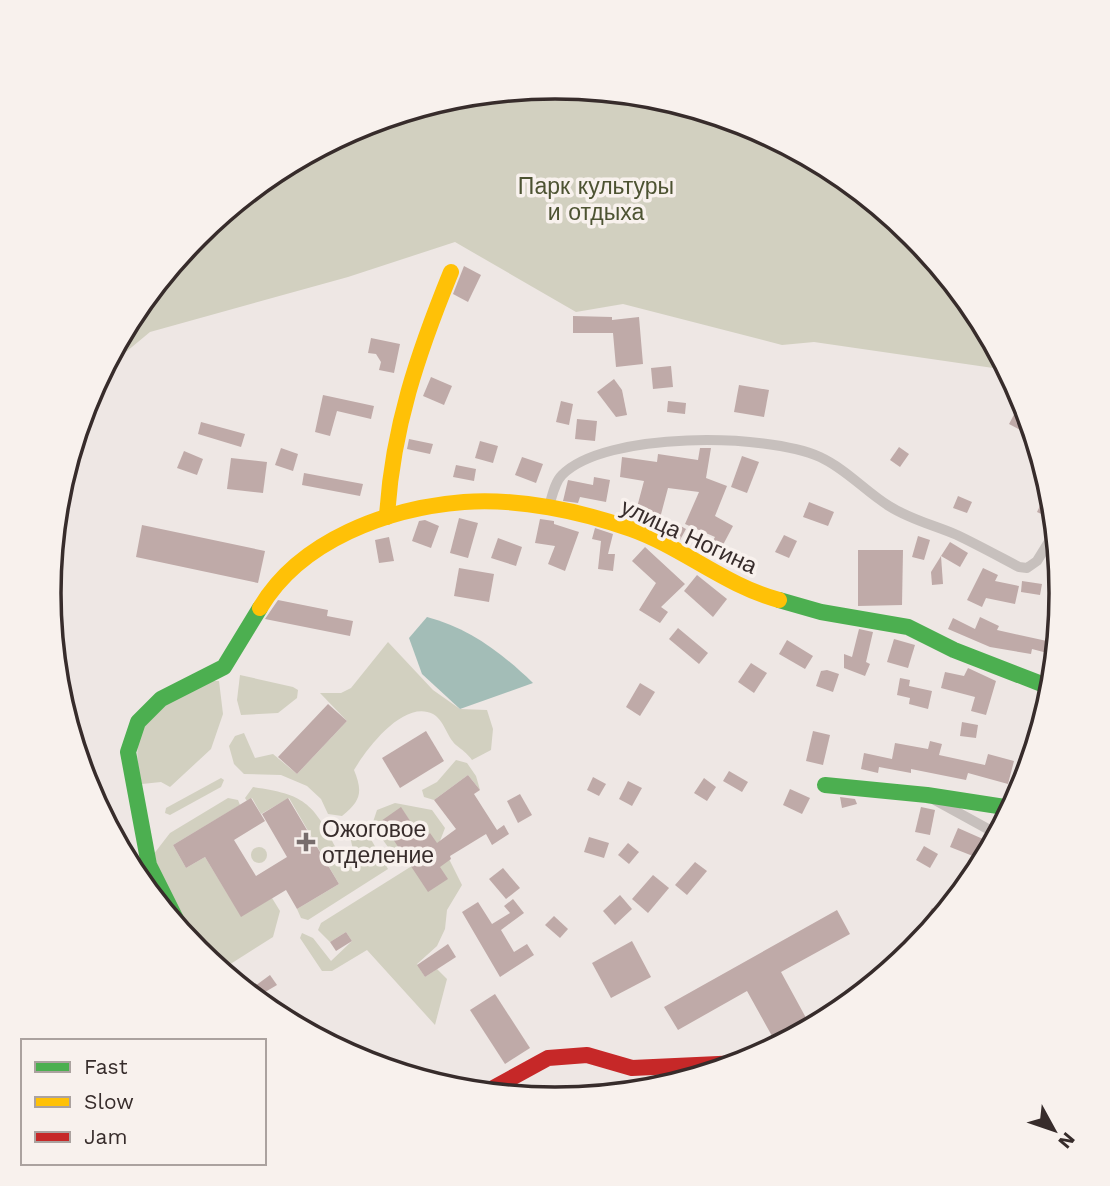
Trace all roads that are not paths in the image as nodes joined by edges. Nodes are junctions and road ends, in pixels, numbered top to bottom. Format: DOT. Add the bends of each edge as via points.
graph roads {
  1 [pos="451,271"];
  2 [pos="548,509"];
  3 [pos="387,517"];
  4 [pos="1047,546"];
  5 [pos="1040,683"];
  6 [pos="825,785"];
  7 [pos="927,795"];
  8 [pos="1000,806"];
  9 [pos="989,829"];
  10 [pos="164,895"];
  11 [pos="701,1065"];
  12 [pos="501,1084"];
  1 -- 3 [label="street" via="418,350 400,410 388,466"];
  2 -- 3 [label="street, улица Ногина" via="464,502"];
  2 -- 4 [label="street" via="562,475 597,456 624,448 738,439 819,457 911,519 956,534 1019,567 1037,561"];
  2 -- 5 [label="street, улица Ногина" via="634,530 766,597 908,627"];
  3 -- 10 [label="street, улица Ногина" via="303,558 265,599 224,667 161,699 138,722 128,752 149,865"];
  6 -- 7 [label="street"];
  7 -- 8 [label="street"];
  7 -- 9 [label="street"];
  11 -- 12 [label="street" via="632,1068 587,1055 548,1058"];
}
